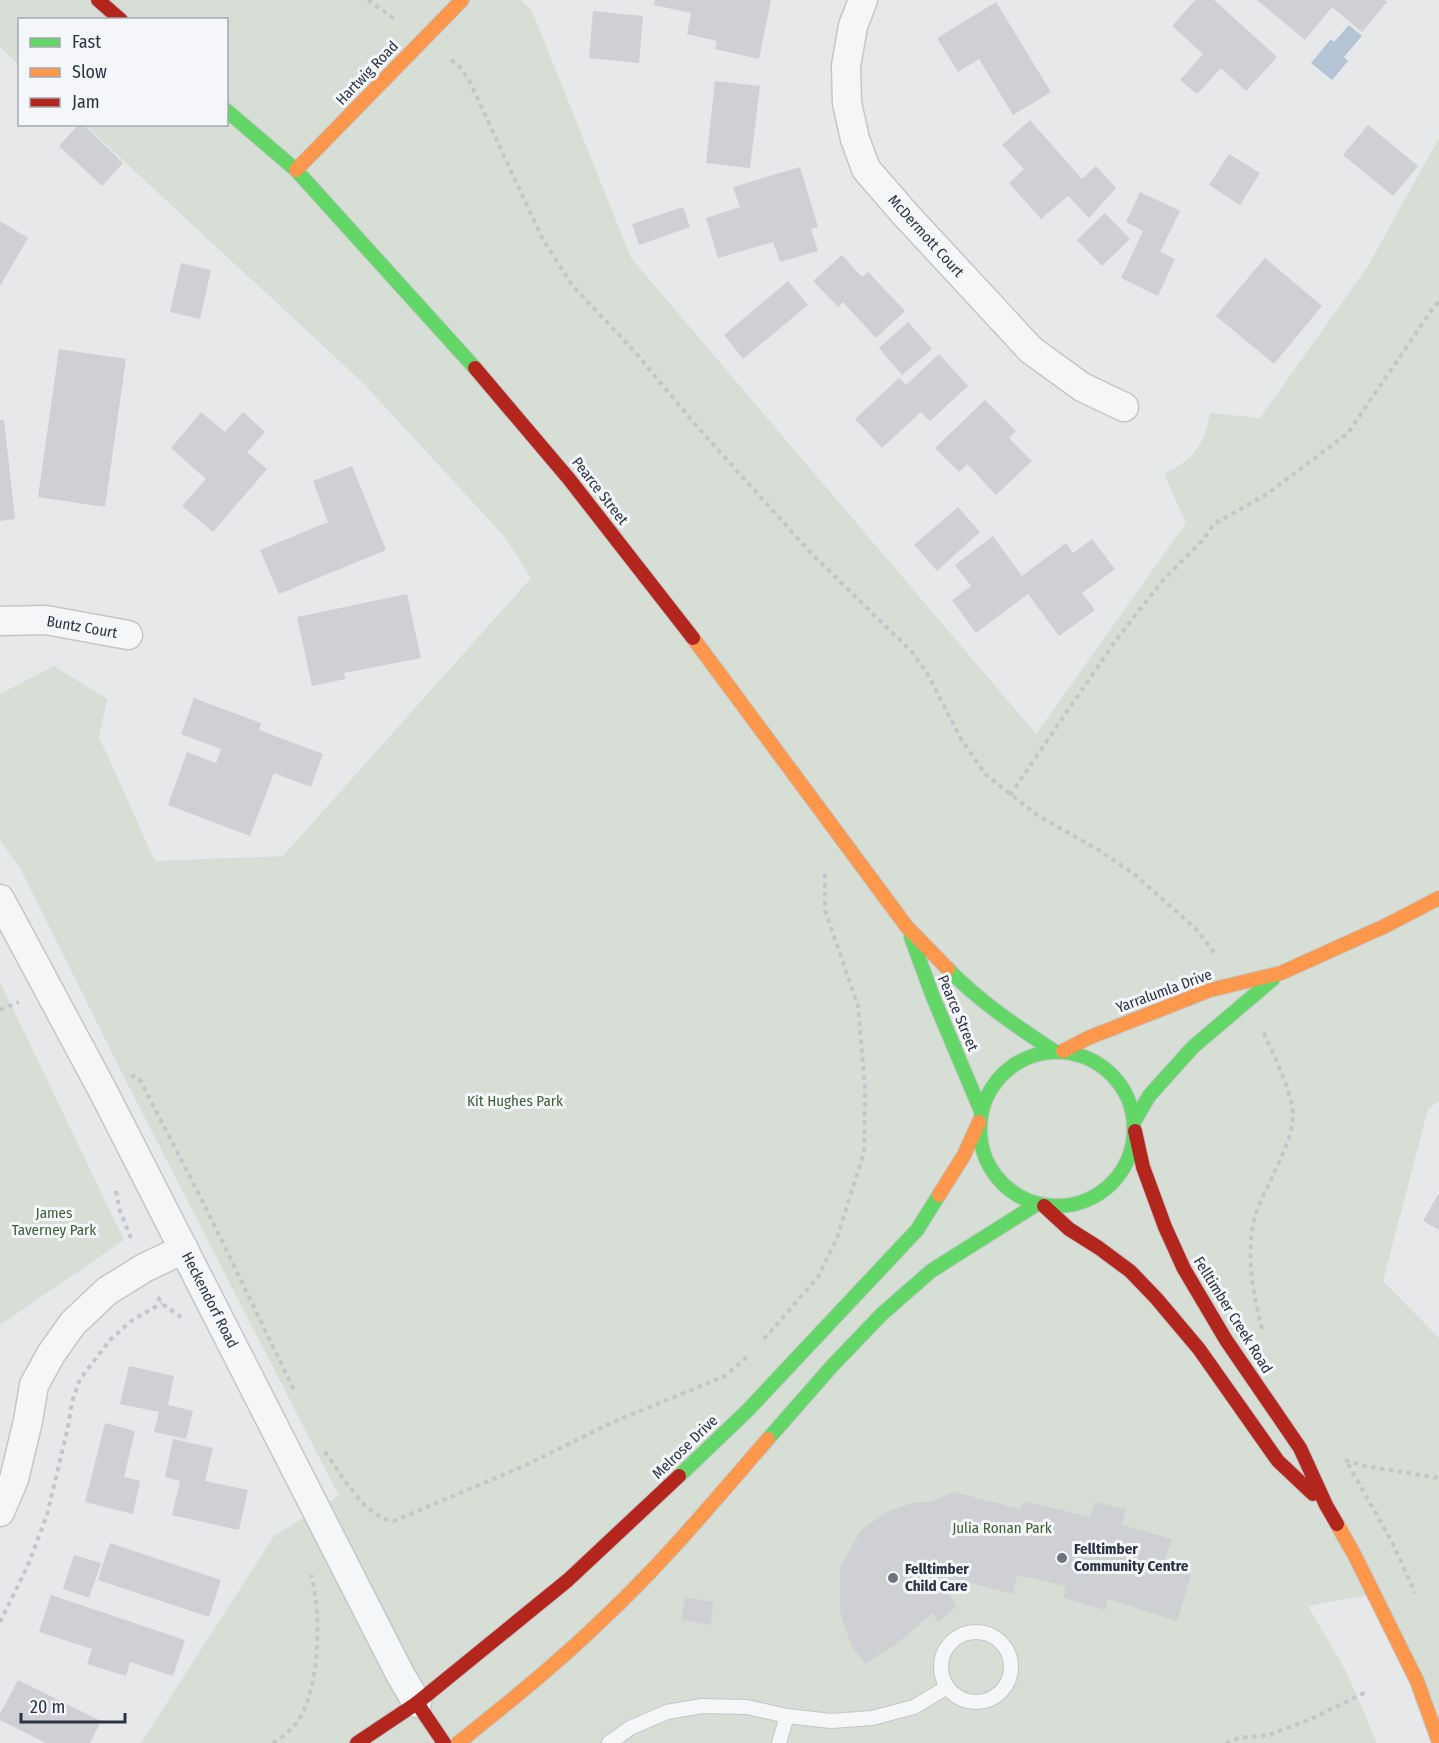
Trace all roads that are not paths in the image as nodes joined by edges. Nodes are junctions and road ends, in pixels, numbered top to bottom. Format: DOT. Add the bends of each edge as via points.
graph roads {
  1 [pos="98,0"];
  2 [pos="462,0"];
  3 [pos="863,0"];
  4 [pos="119,18"];
  5 [pos="228,112"];
  6 [pos="296,171"];
  7 [pos="1124,407"];
  8 [pos="0,621"];
  9 [pos="128,635"];
  10 [pos="1439,898"];
  11 [pos="0,899"];
  12 [pos="907,927"];
  13 [pos="1281,973"];
  14 [pos="1058,1051"];
  15 [pos="980,1117"];
  16 [pos="1135,1126"];
  17 [pos="1041,1205"];
  18 [pos="184,1249"];
  19 [pos="1326,1505"];
  20 [pos="0,1512"];
  21 [pos="947,1687"];
  22 [pos="417,1703"];
  23 [pos="787,1716"];
  24 [pos="1439,1742"];
  25 [pos="357,1743"];
  26 [pos="444,1743"];
  27 [pos="458,1743"];
  28 [pos="609,1743"];
  29 [pos="779,1743"];
  1 -- 4 [label="main road"];
  2 -- 6 [label="main road, Hartwig Road"];
  3 -- 7 [label="street, McDermott Court" via="853,26 846,66 847,103 866,169 1031,350 1082,387"];
  5 -- 6 [label="main road, Pearce Street"];
  6 -- 12 [label="main road, Pearce Street" via="466,357 569,478 698,644"];
  8 -- 9 [label="street, Buntz Court" via="46,620"];
  10 -- 13 [label="main road, Yarralumla Drive"];
  11 -- 18 [label="street, Heckendorf Road"];
  12 -- 14 [label="main road, Pearce Street" via="979,998"];
  12 -- 15 [label="main road, Pearce Street"];
  13 -- 14 [label="main road, Yarralumla Drive" via="1210,990"];
  13 -- 16 [label="main road, Yarralumla Drive" via="1193,1047 1149,1096"];
  14 -- 15 [label="main road" via="1029,1056 1007,1069 990,1088"];
  14 -- 16 [label="main road" via="1084,1055 1103,1066 1129,1099"];
  15 -- 17 [label="main road" via="981,1144 1000,1182 1017,1195"];
  15 -- 22 [label="main road, Melrose Drive" via="964,1155 917,1230 748,1410 568,1580"];
  16 -- 17 [label="main road" via="1130,1157 1116,1180 1096,1196 1071,1205"];
  16 -- 19 [label="main road, Felltimber Creek Road" via="1143,1167 1184,1269 1226,1340 1300,1448"];
  17 -- 19 [label="main road, Felltimber Creek Road" via="1130,1271 1199,1349 1278,1461"];
  17 -- 27 [label="main road" via="931,1271 882,1314 676,1545 605,1618"];
  18 -- 20 [label="street" via="106,1291 73,1323 51,1354 34,1385 14,1479"];
  18 -- 22 [label="street, Heckendorf Road"];
  19 -- 24 [label="main road, Felltimber Creek Road" via="1417,1681"];
  21 -- 21 [label="lane" via="940,1666 942,1654 957,1637 979,1632 1000,1642 1011,1663 1006,1685 998,1694 988,1700 966,1701"];
  21 -- 23 [label="lane" via="914,1707 872,1718 831,1721"];
  22 -- 25 [label="main road, Melrose Drive"];
  22 -- 26 [label="main road"];
  23 -- 28 [label="lane" via="747,1707 702,1706 667,1712 630,1728"];
  23 -- 29 [label="lane"];
}
